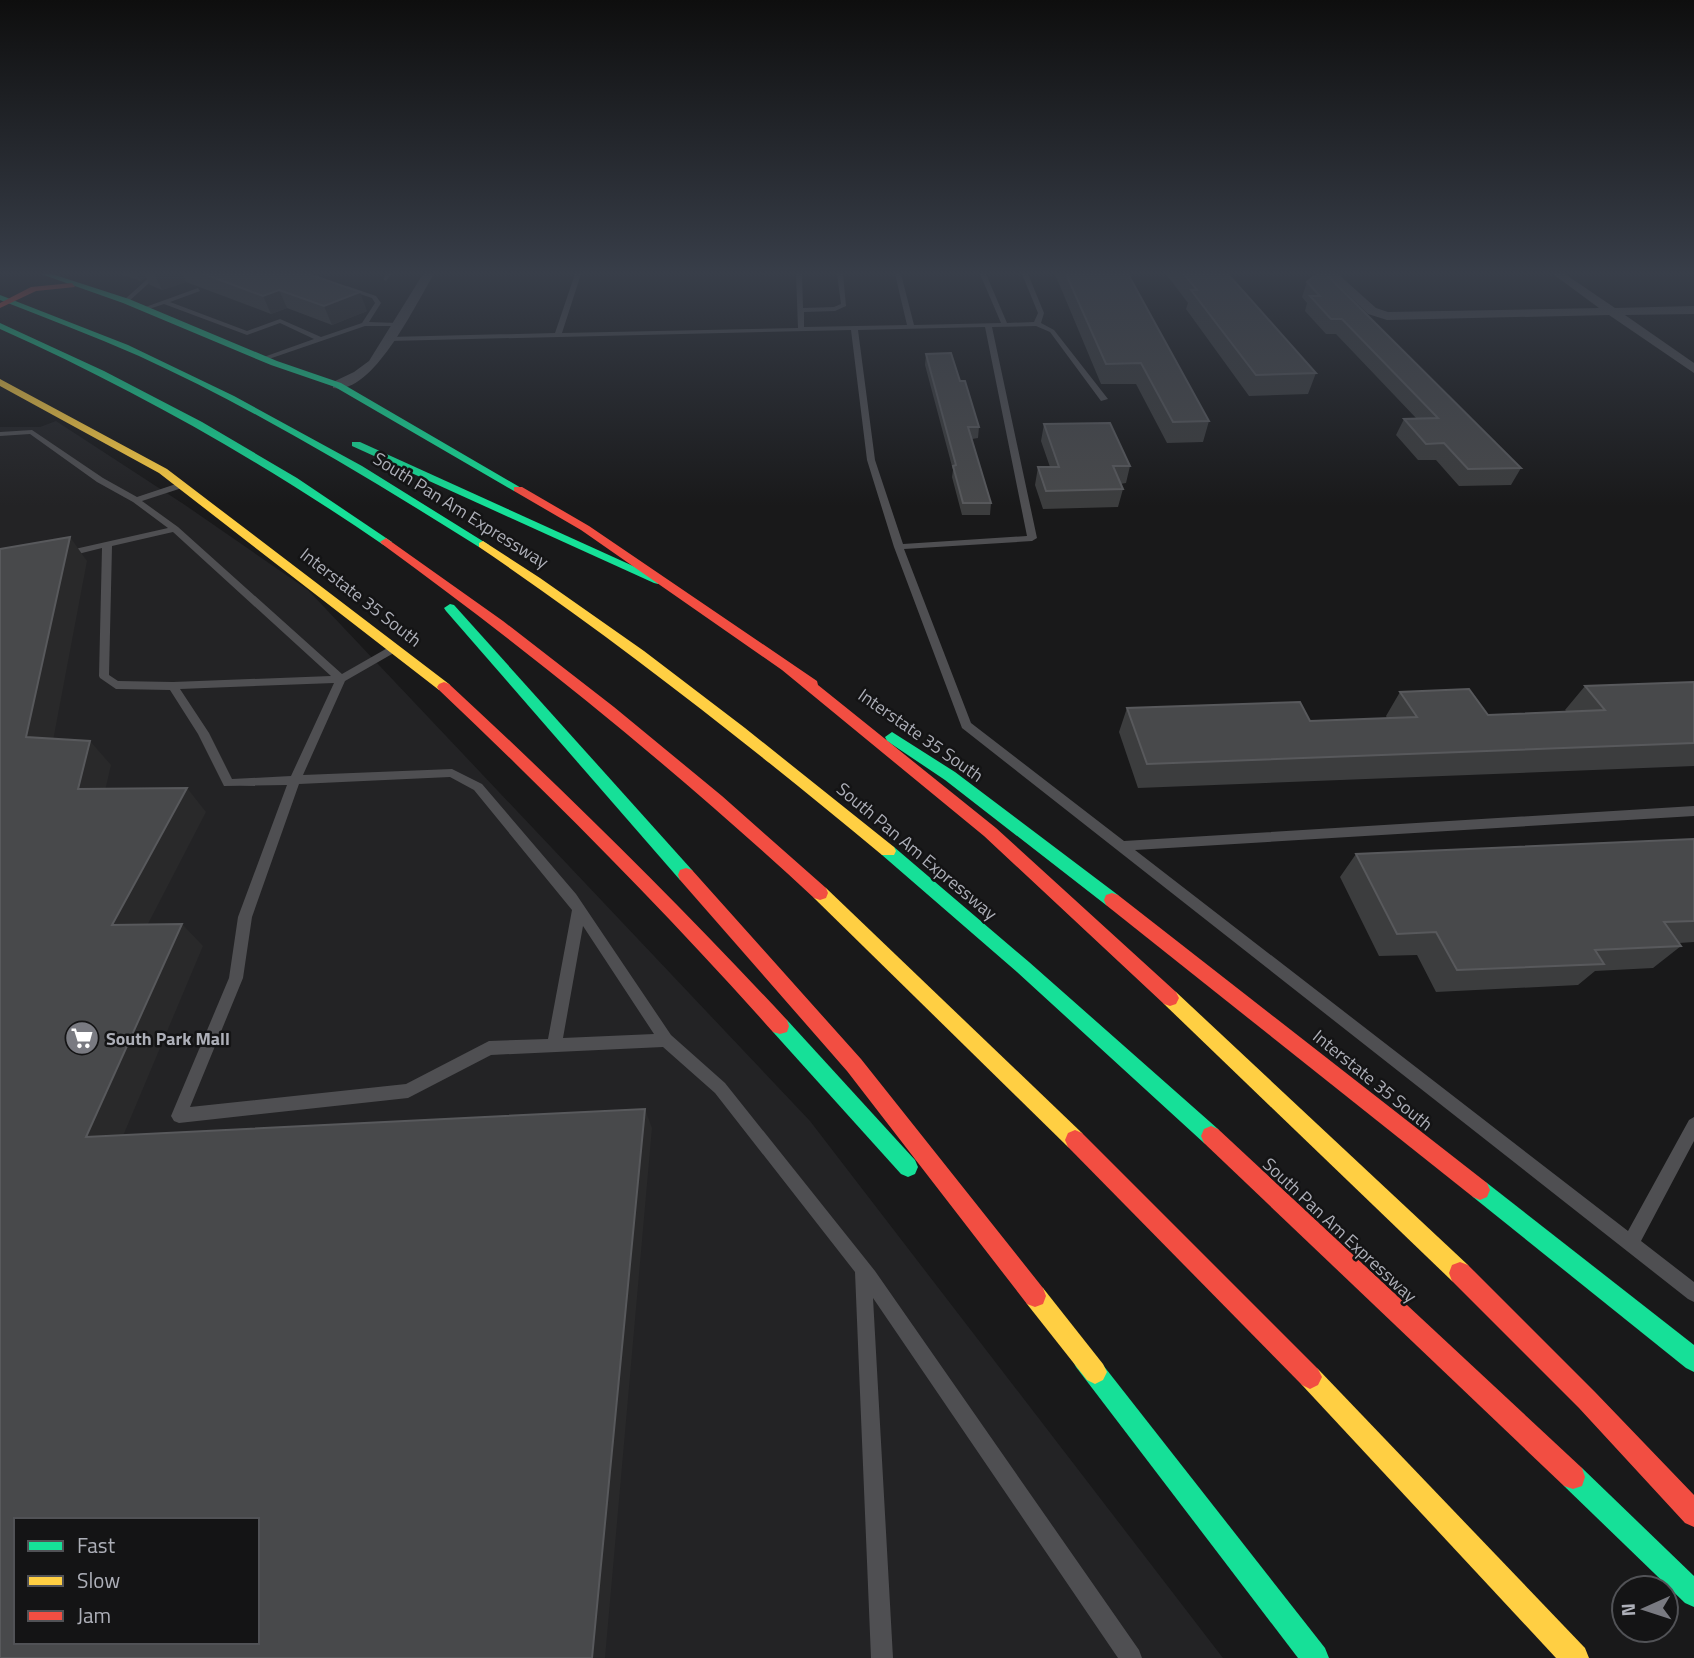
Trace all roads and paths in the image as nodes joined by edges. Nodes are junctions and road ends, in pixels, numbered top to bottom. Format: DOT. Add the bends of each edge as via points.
graph roads {
  1 [pos="58,351"];
  2 [pos="133,351"];
  3 [pos="137,351"];
  4 [pos="245,351"];
  5 [pos="283,351"];
  6 [pos="381,351"];
  7 [pos="856,351"];
  8 [pos="993,351"];
  9 [pos="1068,351"];
  10 [pos="1669,351"];
  11 [pos="263,359"];
  12 [pos="1694,369"];
  13 [pos="0,382"];
  14 [pos="338,385"];
  15 [pos="1104,399"];
  16 [pos="322,428"];
  17 [pos="0,434"];
  18 [pos="346,439"];
  19 [pos="182,485"];
  20 [pos="136,500"];
  21 [pos="175,528"];
  22 [pos="389,542"];
  23 [pos="107,547"];
  24 [pos="899,547"];
  25 [pos="58,556"];
  26 [pos="657,580"];
  27 [pos="396,648"];
  28 [pos="786,666"];
  29 [pos="341,679"];
  30 [pos="173,686"];
  31 [pos="295,780"];
  32 [pos="1694,811"];
  33 [pos="1122,846"];
  34 [pos="579,909"];
  35 [pos="666,1040"];
  36 [pos="554,1045"];
  37 [pos="1694,1125"];
  38 [pos="919,1179"];
  39 [pos="938,1199"];
  40 [pos="1631,1243"];
  41 [pos="863,1270"];
  42 [pos="1694,1293"];
  43 [pos="1694,1360"];
  44 [pos="1095,1371"];
  45 [pos="1694,1514"];
  46 [pos="1694,1594"];
  47 [pos="882,1658"];
  48 [pos="1131,1658"];
  49 [pos="1315,1658"];
  50 [pos="1575,1658"];
  1 -- 22 [label="main road" via="245,450"];
  2 -- 46 [label="main road, South Pan Am Expressway" via="313,440 493,550 769,752 906,864 1204,1128"];
  3 -- 16 [label="main road" via="204,373"];
  4 -- 11 [label="main road, Interstate 35 South"];
  5 -- 11 [label="lane"];
  6 -- 14 [label="street" via="359,375"];
  7 -- 24 [label="lane" via="871,460"];
  8 -- 24 [label="lane" via="1032,538"];
  9 -- 15 [label="lane"];
  10 -- 12 [label="street"];
  11 -- 14 [label="main road, Interstate 35 South"];
  13 -- 19 [label="main road, Interstate 35 South"];
  14 -- 26 [label="main road, Interstate 35 South" via="585,528"];
  17 -- 20 [label="lane" via="32,432"];
  18 -- 26 [label="main road"];
  19 -- 20 [label="lane"];
  19 -- 27 [label="main road, Interstate 35 South"];
  20 -- 21 [label="lane"];
  21 -- 23 [label="lane"];
  21 -- 29 [label="lane"];
  22 -- 44 [label="main road" via="854,1065"];
  22 -- 50 [label="main road" via="658,750 827,899 1098,1159"];
  23 -- 25 [label="lane"];
  23 -- 30 [label="lane" via="104,676 116,685"];
  24 -- 33 [label="lane" via="966,725"];
  26 -- 28 [label="main road, Interstate 35 South"];
  27 -- 29 [label="lane"];
  27 -- 38 [label="main road, Interstate 35 South" via="455,695 688,925"];
  28 -- 43 [label="main road, Interstate 35 South" via="950,776 1176,948"];
  28 -- 45 [label="main road" via="990,832 1170,998 1439,1252"];
  29 -- 30 [label="lane"];
  29 -- 31 [label="lane"];
  30 -- 31 [label="lane" via="228,783"];
  31 -- 34 [label="lane" via="452,773 478,787"];
  31 -- 36 [label="lane" via="245,917 236,978 179,1116 408,1091 489,1048"];
  32 -- 33 [label="lane"];
  33 -- 40 [label="lane"];
  34 -- 35 [label="lane"];
  34 -- 36 [label="lane"];
  35 -- 36 [label="lane"];
  35 -- 41 [label="lane" via="720,1088"];
  37 -- 40 [label="lane"];
  39 -- 44 [label="main road"];
  40 -- 42 [label="lane"];
  41 -- 47 [label="lane"];
  41 -- 48 [label="lane"];
  44 -- 49 [label="main road"];
}
